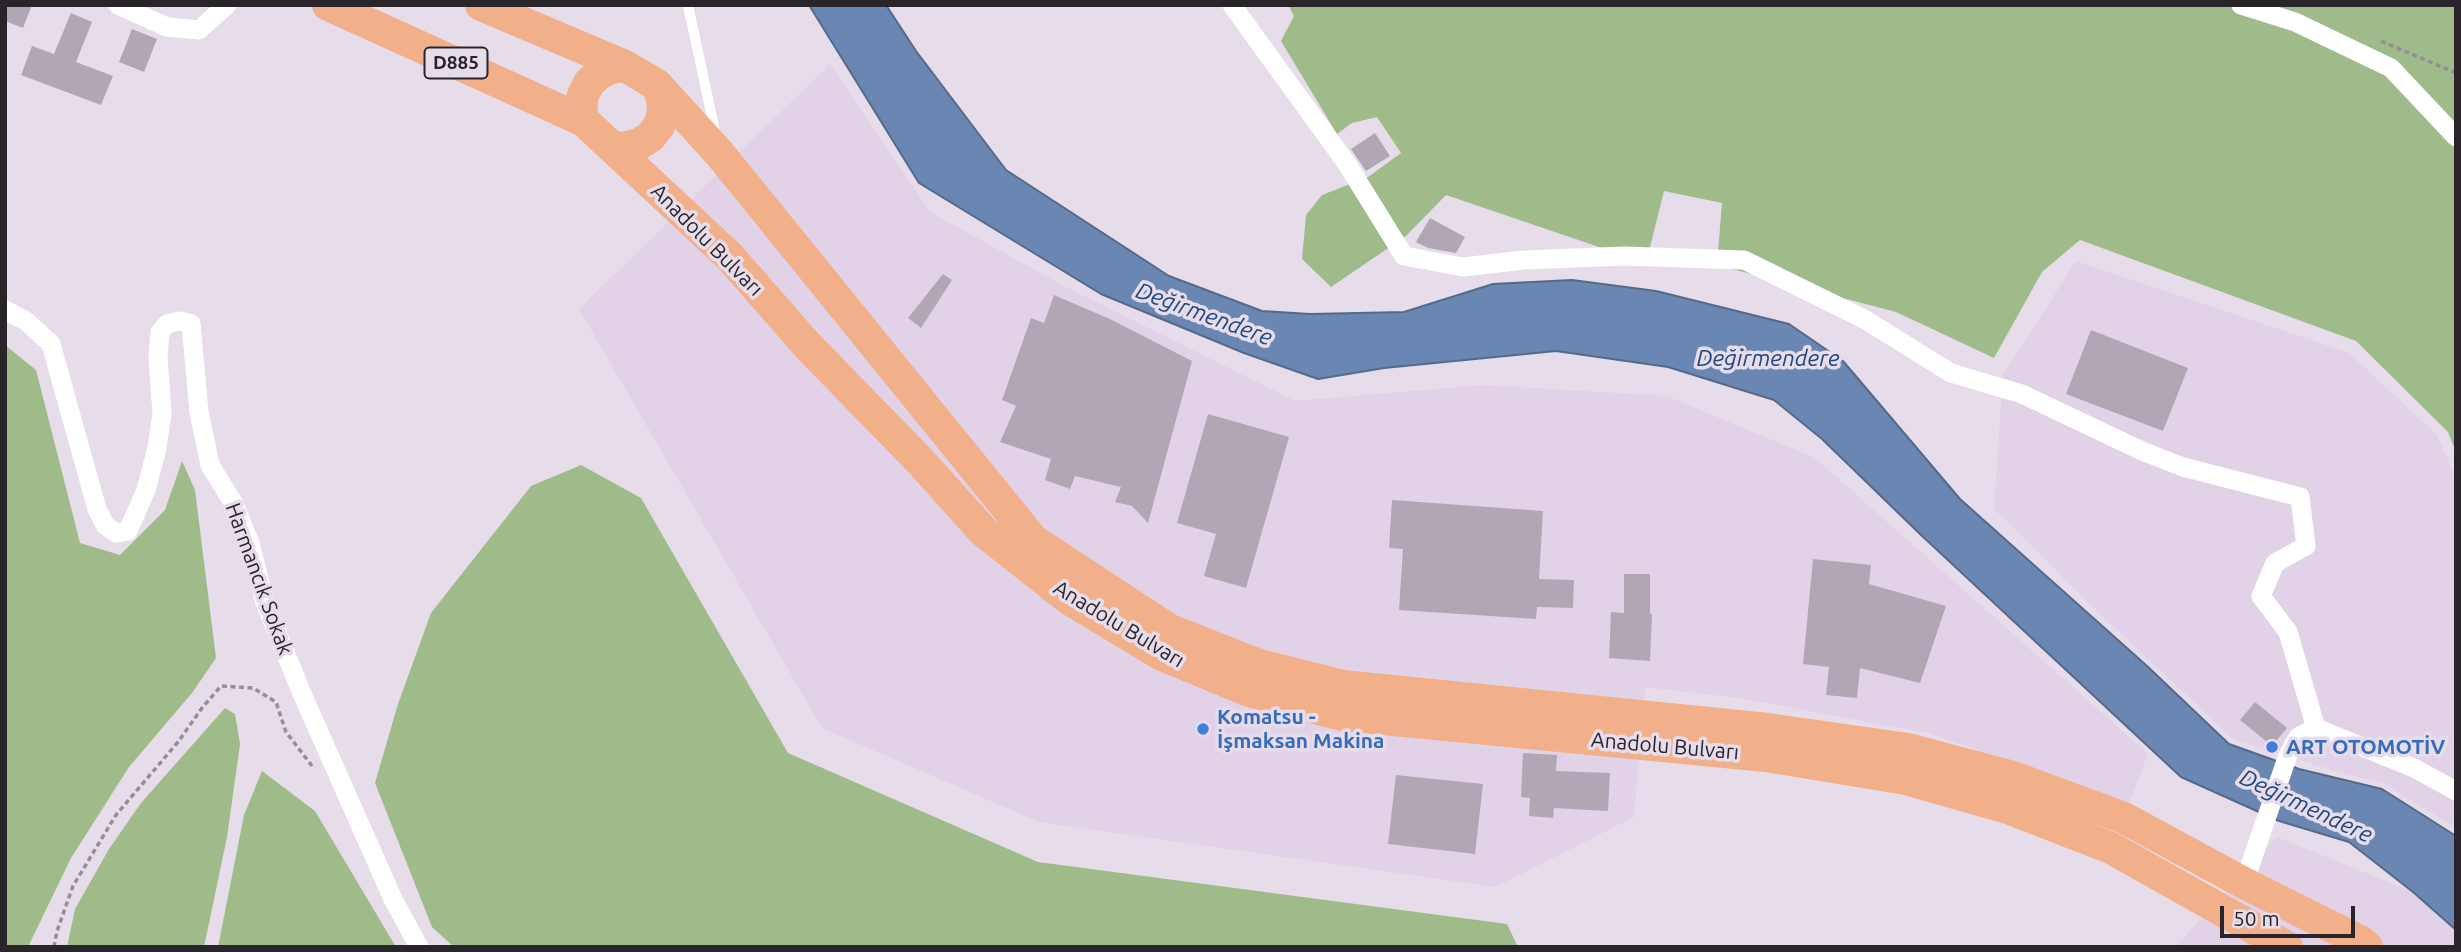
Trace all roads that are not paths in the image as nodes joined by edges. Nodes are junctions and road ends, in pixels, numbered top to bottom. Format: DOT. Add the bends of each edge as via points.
graph roads {
  1 [pos="118,5"];
  2 [pos="227,5"];
  3 [pos="328,5"];
  4 [pos="481,5"];
  5 [pos="688,5"];
  6 [pos="1232,5"];
  7 [pos="2241,5"];
  8 [pos="625,66"];
  9 [pos="657,85"];
  10 [pos="584,121"];
  11 [pos="2456,137"];
  12 [pos="612,147"];
  13 [pos="719,153"];
  14 [pos="5,310"];
  15 [pos="2316,728"];
  16 [pos="2456,791"];
  17 [pos="2244,883"];
  18 [pos="2365,945"];
  19 [pos="419,947"];
  20 [pos="2287,947"];
  1 -- 2 [label="street" via="167,27 199,30"];
  3 -- 10 [label="highway, Anadolu Bulvarı / D885"];
  4 -- 8 [label="highway, Anadolu Bulvarı"];
  5 -- 13 [label="lane"];
  6 -- 15 [label="street" via="1347,164 1404,256 1463,267 1624,256 1744,260 1864,319 1951,373 2022,394 2183,467 2300,497 2306,546 2275,563 2260,596 2288,632"];
  7 -- 11 [label="street" via="2295,22 2391,68"];
  8 -- 9 [label="highway, Anadolu Bulvarı"];
  8 -- 10 [label="highway" via="611,68 589,83 581,108"];
  9 -- 12 [label="highway" via="662,105 659,126 639,144"];
  9 -- 13 [label="highway, Anadolu Bulvarı"];
  10 -- 12 [label="highway, Anadolu Bulvarı"];
  12 -- 20 [label="highway, Anadolu Bulvarı" via="730,257 984,531 1069,599 1162,654 1249,691 1342,715 1766,755 1906,779 2008,808 2111,848"];
  13 -- 17 [label="highway, Anadolu Bulvarı" via="1033,540 1170,630 1256,664 1343,686 1768,729 1908,749 2013,777 2124,818"];
  14 -- 19 [label="street, Harmancık Sokak" via="26,321 51,344 97,509 105,525 116,533 128,531 157,448 162,414 160,332 167,324 191,324 199,412 210,465 250,543 265,603 303,696"];
  15 -- 16 [label="street" via="2414,768"];
  15 -- 17 [label="street" via="2298,737 2288,755"];
  17 -- 18 [label="highway, Anadolu Bulvarı"];
}
